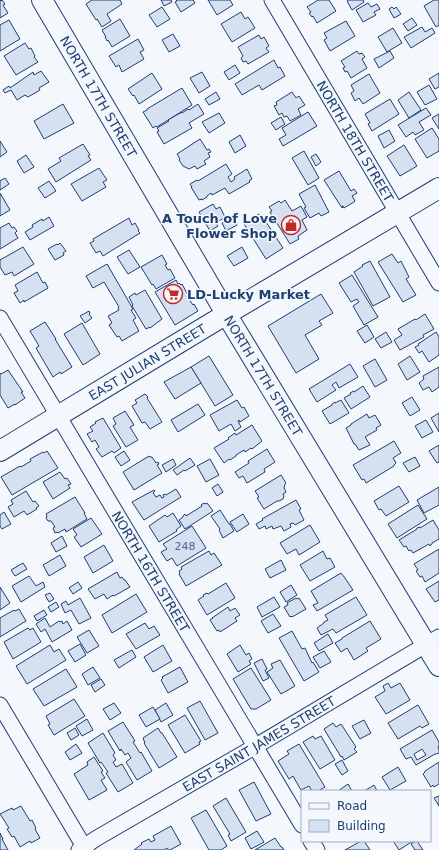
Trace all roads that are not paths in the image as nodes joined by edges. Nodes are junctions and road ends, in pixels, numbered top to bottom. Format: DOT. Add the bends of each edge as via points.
graph roads {
  1 [pos="42,0"];
  2 [pos="272,0"];
  3 [pos="439,188"];
  4 [pos="397,213"];
  5 [pos="439,283"];
  6 [pos="226,314"];
  7 [pos="0,318"];
  8 [pos="58,415"];
  9 [pos="0,450"];
  10 [pos="433,641"];
  11 [pos="439,666"];
  12 [pos="0,706"];
  13 [pos="256,746"];
  14 [pos="301,823"];
  15 [pos="83,849"];
  1 -- 6 [label="main road, NORTH 17TH STREET"];
  2 -- 4 [label="street, NORTH 18TH STREET"];
  3 -- 4 [label="main road, EAST JULIAN STREET"];
  4 -- 5 [label="street, NORTH 18TH STREET"];
  4 -- 6 [label="main road, EAST JULIAN STREET"];
  6 -- 8 [label="main road, EAST JULIAN STREET"];
  6 -- 10 [label="main road, NORTH 17TH STREET"];
  7 -- 8 [label="street, NORTH 16TH STREET"];
  8 -- 9 [label="main road, EAST JULIAN STREET"];
  8 -- 13 [label="street, NORTH 16TH STREET"];
  10 -- 11 [label="main road, NORTH 17TH STREET"];
  10 -- 13 [label="street, EAST SAINT JAMES STREET"];
  12 -- 15 [label="street"];
  13 -- 14 [label="street, NORTH 16TH STREET"];
  13 -- 15 [label="street, EAST SAINT JAMES STREET" via="104,834"];
}
